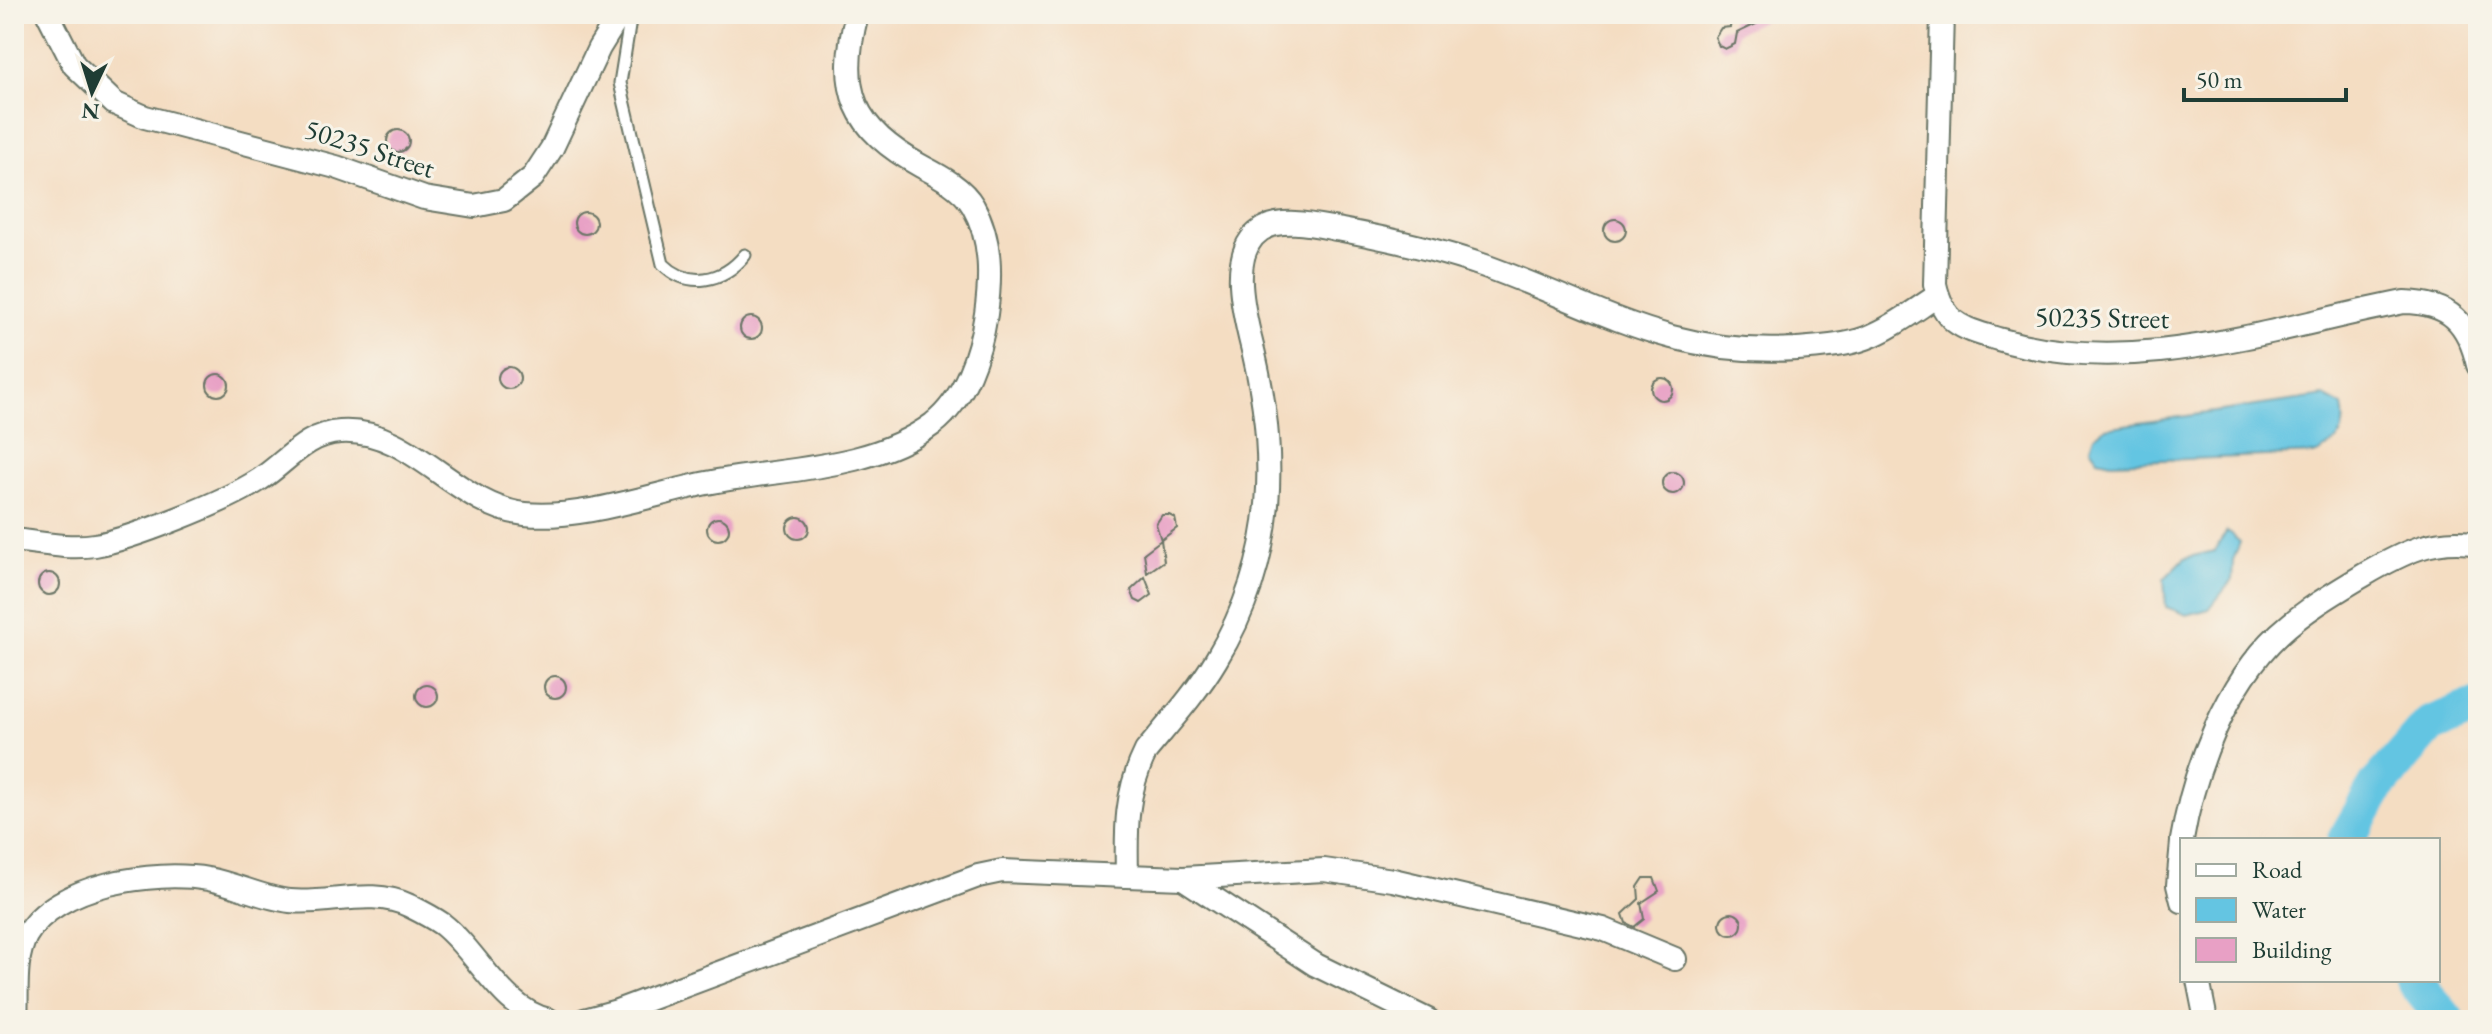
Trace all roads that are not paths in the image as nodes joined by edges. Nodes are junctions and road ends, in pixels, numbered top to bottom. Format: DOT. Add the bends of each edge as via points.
graph roads {
  1 [pos="48,14"];
  2 [pos="620,14"];
  3 [pos="631,14"];
  4 [pos="857,14"];
  5 [pos="1942,14"];
  6 [pos="745,255"];
  7 [pos="1937,296"];
  8 [pos="2478,365"];
  9 [pos="14,540"];
  10 [pos="2478,544"];
  11 [pos="2183,838"];
  12 [pos="2180,863"];
  13 [pos="1127,876"];
  14 [pos="1183,878"];
  15 [pos="2180,893"];
  16 [pos="1675,959"];
  17 [pos="2198,982"];
  18 [pos="16,1020"];
  19 [pos="549,1020"];
  20 [pos="584,1020"];
  21 [pos="1428,1020"];
  22 [pos="2206,1020"];
  1 -- 2 [label="street, 50235 Street" via="74,65 114,103 158,121 336,167 424,198 474,206 504,200 533,177"];
  3 -- 6 [label="lane" via="620,83 663,264 673,275 703,280 734,269"];
  4 -- 9 [label="street" via="850,70 854,102 863,121 876,138 948,180 972,204 990,268 985,317 960,395 936,422 907,441 826,464 707,483 608,507 527,514 479,499 381,438 337,432 298,448 231,496 127,535 68,547"];
  5 -- 7 [label="street"];
  7 -- 8 [label="street, 50235 Street" via="1952,322 2025,347 2138,354 2404,302 2428,302 2462,324"];
  7 -- 13 [label="street" via="1866,338 1836,346 1738,349 1640,330 1486,267 1372,236 1288,224 1257,232 1245,251 1242,286 1270,447 1259,558 1216,660 1138,768 1128,802"];
  10 -- 11 [label="street" via="2456,540 2400,554 2320,601 2279,634 2250,667 2226,710 2193,789"];
  12 -- 15 [label="street"];
  13 -- 14 [label="street"];
  13 -- 20 [label="street" via="1002,871 978,876"];
  14 -- 16 [label="street" via="1324,870 1393,880 1603,929"];
  14 -- 21 [label="street" via="1316,965"];
  17 -- 22 [label="street"];
  18 -- 19 [label="street" via="20,953 26,937 50,909 120,882 186,876 293,902 362,897 409,905 443,925 524,1008"];
}
